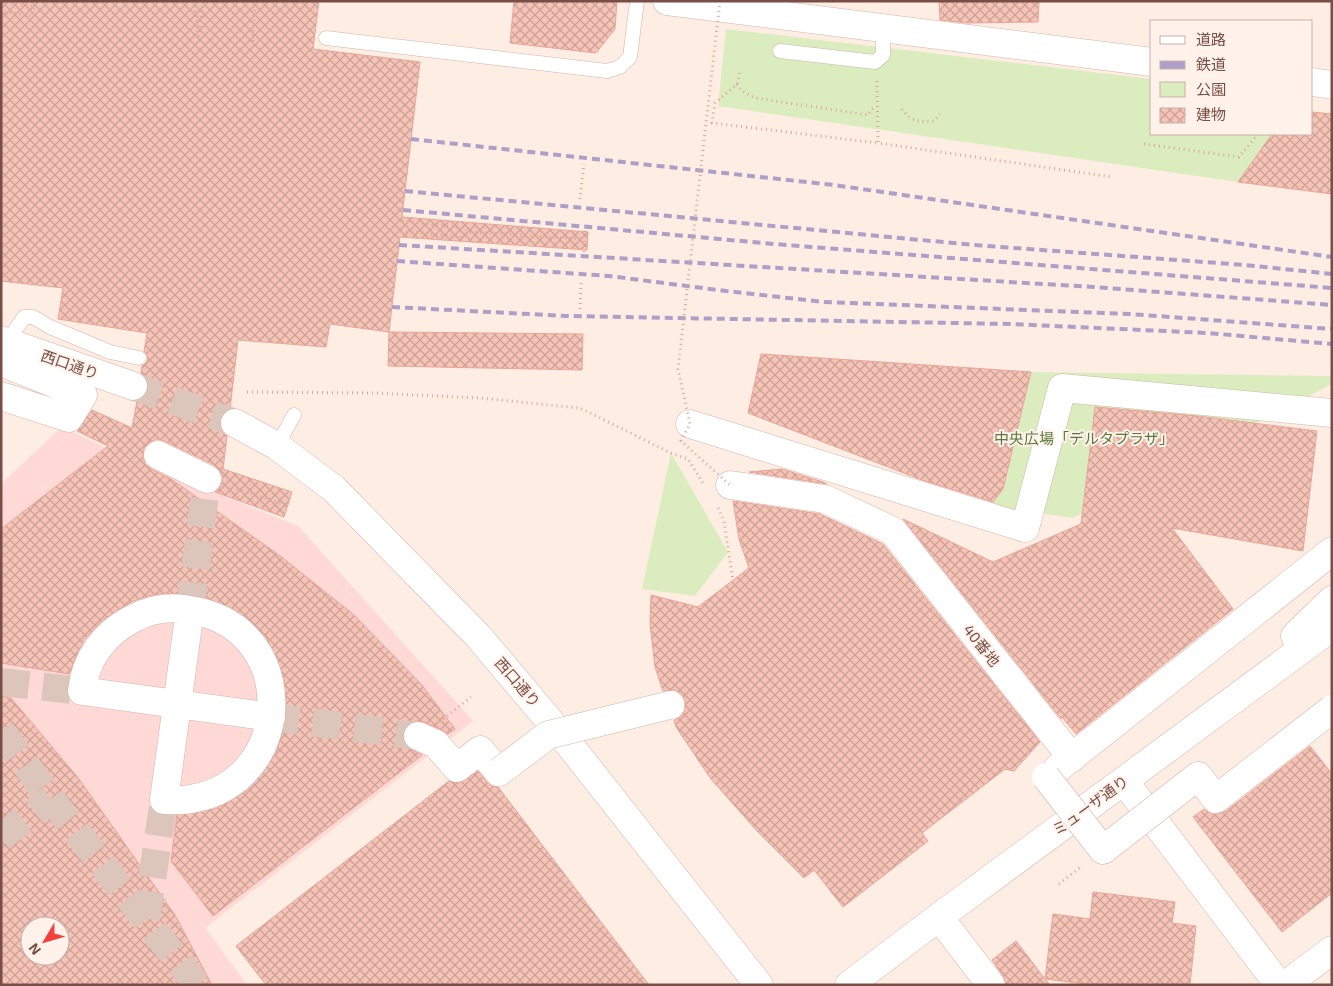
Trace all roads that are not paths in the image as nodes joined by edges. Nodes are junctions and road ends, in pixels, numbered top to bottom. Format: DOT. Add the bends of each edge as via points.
graph roads {
  1 [pos="637,1"];
  2 [pos="667,1"];
  3 [pos="883,28"];
  4 [pos="326,38"];
  5 [pos="780,50"];
  6 [pos="1150,62"];
  7 [pos="1313,82"];
  8 [pos="1332,85"];
  9 [pos="3,346"];
  10 [pos="139,358"];
  11 [pos="133,386"];
  12 [pos="1,396"];
  13 [pos="1332,413"];
  14 [pos="294,415"];
  15 [pos="235,423"];
  16 [pos="690,424"];
  17 [pos="278,446"];
  18 [pos="158,455"];
  19 [pos="207,479"];
  20 [pos="717,491"];
  21 [pos="1332,551"];
  22 [pos="1332,600"];
  23 [pos="190,610"];
  24 [pos="1332,626"];
  25 [pos="1332,644"];
  26 [pos="1232,699"];
  27 [pos="177,704"];
  28 [pos="670,705"];
  29 [pos="1332,709"];
  30 [pos="271,717"];
  31 [pos="418,736"];
  32 [pos="1072,758"];
  33 [pos="1124,781"];
  34 [pos="938,917"];
  35 [pos="1332,950"];
  36 [pos="759,985"];
  37 [pos="849,985"];
  38 [pos="991,985"];
  39 [pos="1279,985"];
  40 [pos="1286,985"];
  1 -- 4 [label="lane" via="630,57 620,67 607,71"];
  2 -- 3 [label="street"];
  3 -- 5 [label="lane" via="883,55 875,62"];
  3 -- 6 [label="street"];
  7 -- 8 [label="street"];
  9 -- 10 [label="lane" via="24,317 33,317 110,352"];
  9 -- 11 [label="street, 西口通り"];
  9 -- 12 [label="street" via="83,395 70,418"];
  13 -- 16 [label="street" via="1062,388 1025,528"];
  14 -- 17 [label="lane"];
  15 -- 17 [label="street, 西口通り"];
  17 -- 36 [label="street, 西口通り" via="334,489 478,636 564,738"];
  18 -- 19 [label="street"];
  20 -- 32 [label="street, 40番地" via="825,499 893,531"];
  21 -- 32 [label="street"];
  22 -- 26 [label="street"];
  23 -- 27 [label="street"];
  23 -- 27 [label="street" via="174,607 144,612 117,627 97,648 83,676 82,691"];
  23 -- 30 [label="street" via="204,611 231,624 253,646 268,672 273,702"];
  24 -- 26 [label="street, ミューザ通り"];
  25 -- 26 [label="street"];
  26 -- 33 [label="street, ミューザ通り"];
  27 -- 30 [label="street"];
  27 -- 30 [label="street" via="164,800 208,796 235,781 256,759 269,732"];
  28 -- 31 [label="street, bridge" via="548,736 499,772 480,750 457,768 436,744"];
  29 -- 32 [label="street, bridge" via="1216,799 1198,776 1103,850 1046,777"];
  33 -- 34 [label="street, ミューザ通り"];
  33 -- 39 [label="street"];
  34 -- 37 [label="street, ミューザ通り"];
  34 -- 38 [label="street"];
  35 -- 40 [label="street"];
}
